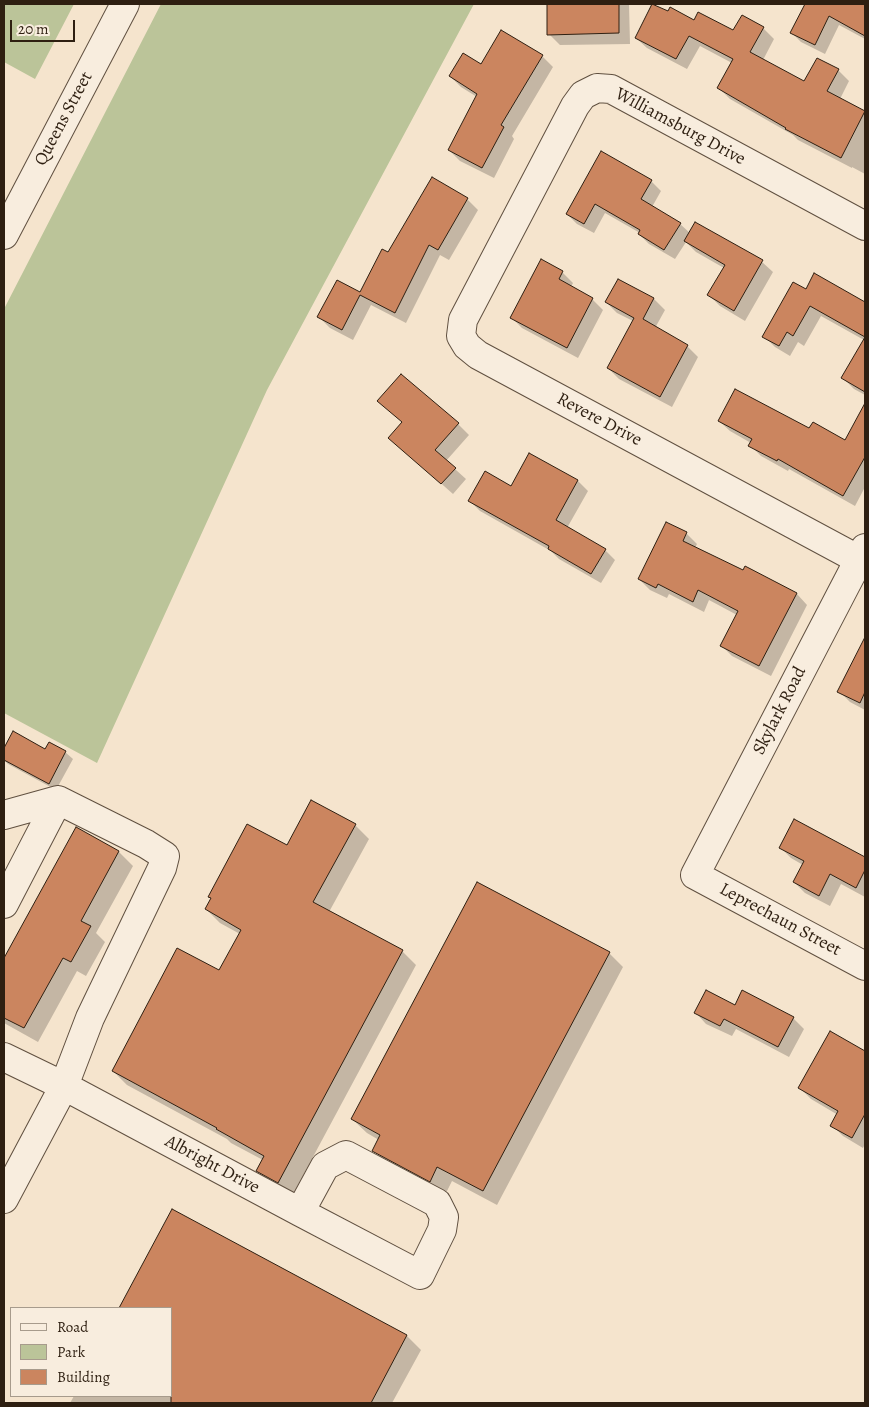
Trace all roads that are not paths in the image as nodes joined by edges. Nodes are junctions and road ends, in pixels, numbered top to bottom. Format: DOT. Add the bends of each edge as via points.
graph roads {
  1 [pos="125,4"];
  2 [pos="520,211"];
  3 [pos="865,226"];
  4 [pos="4,235"];
  5 [pos="863,557"];
  6 [pos="58,800"];
  7 [pos="4,815"];
  8 [pos="695,875"];
  9 [pos="4,904"];
  10 [pos="865,966"];
  11 [pos="4,1057"];
  12 [pos="64,1086"];
  13 [pos="4,1199"];
  14 [pos="300,1212"];
  1 -- 4 [label="street, Queens Street"];
  2 -- 3 [label="street, Williamsburg Drive" via="575,106 583,95 597,88 611,89"];
  2 -- 5 [label="street, Revere Drive" via="463,320 461,336 467,346 486,360"];
  5 -- 8 [label="street, Skylark Road"];
  6 -- 7 [label="street"];
  6 -- 9 [label="street"];
  6 -- 12 [label="street" via="165,856 90,1018"];
  8 -- 10 [label="street, Leprechaun Street"];
  11 -- 12 [label="street, Albright Drive"];
  12 -- 13 [label="street"];
  12 -- 14 [label="street, Albright Drive"];
  14 -- 14 [label="street, Albright Drive" via="420,1276 442,1230 444,1217 437,1203 346,1155 325,1166"];
}
